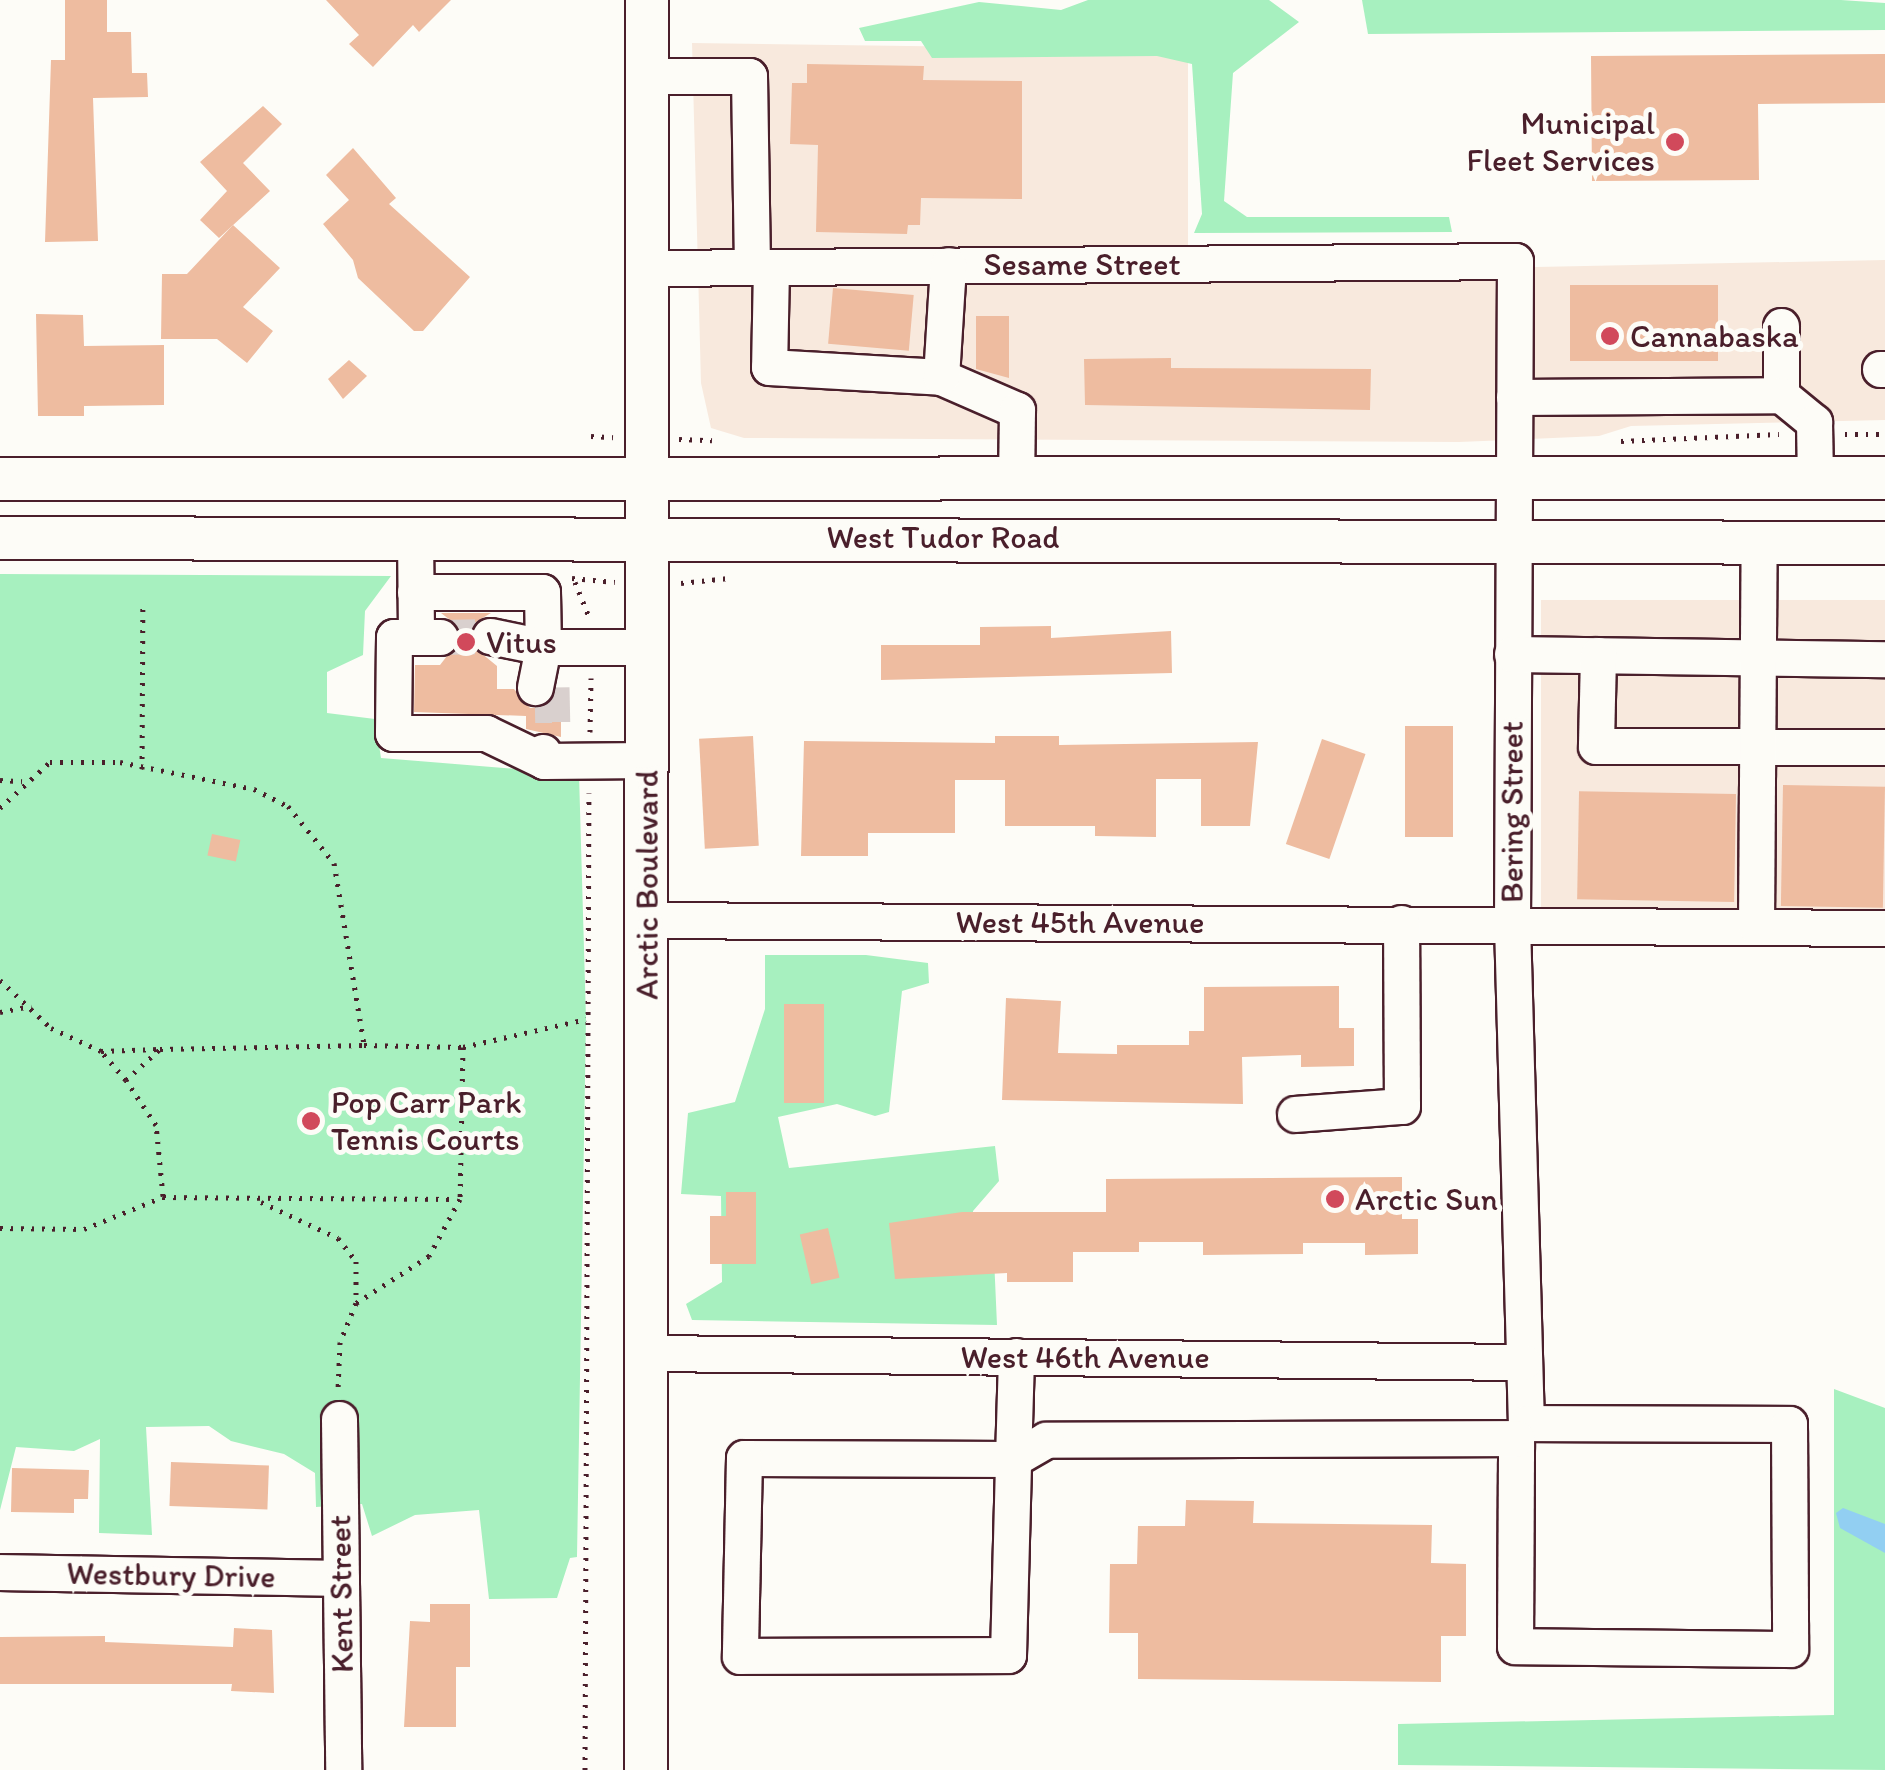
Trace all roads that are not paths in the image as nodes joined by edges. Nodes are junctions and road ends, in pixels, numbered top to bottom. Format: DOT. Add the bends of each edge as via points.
graph roads {
  1 [pos="647,0"];
  2 [pos="647,76"];
  3 [pos="1515,261"];
  4 [pos="948,265"];
  5 [pos="762,267"];
  6 [pos="649,268"];
  7 [pos="1780,326"];
  8 [pos="941,378"];
  9 [pos="1781,396"];
  10 [pos="1514,397"];
  11 [pos="1815,478"];
  12 [pos="1885,478"];
  13 [pos="0,479"];
  14 [pos="647,480"];
  15 [pos="1016,480"];
  16 [pos="1513,480"];
  17 [pos="647,535"];
  18 [pos="415,536"];
  19 [pos="541,536"];
  20 [pos="0,538"];
  21 [pos="1512,540"];
  22 [pos="1759,542"];
  23 [pos="1885,543"];
  24 [pos="415,592"];
  25 [pos="542,592"];
  26 [pos="490,636"];
  27 [pos="648,647"];
  28 [pos="1512,654"];
  29 [pos="1598,655"];
  30 [pos="1756,657"];
  31 [pos="1885,659"];
  32 [pos="543,672"];
  33 [pos="1755,747"];
  34 [pos="1885,747"];
  35 [pos="648,760"];
  36 [pos="647,920"];
  37 [pos="1401,923"];
  38 [pos="1512,924"];
  39 [pos="1756,926"];
  40 [pos="1885,928"];
  41 [pos="1295,1114"];
  42 [pos="648,1353"];
  43 [pos="1016,1356"];
  44 [pos="1523,1362"];
  45 [pos="338,1419"];
  46 [pos="1521,1430"];
  47 [pos="1013,1460"];
  48 [pos="0,1572"];
  49 [pos="341,1578"];
  50 [pos="343,1770"];
  51 [pos="646,1770"];
  1 -- 2 [label="main road, Arctic Boulevard"];
  2 -- 5 [label="street" via="750,76"];
  2 -- 6 [label="main road, Arctic Boulevard"];
  3 -- 4 [label="street, Sesame Street"];
  3 -- 10 [label="street, Bering Street"];
  4 -- 5 [label="street, Sesame Street"];
  4 -- 8 [label="street"];
  5 -- 6 [label="street, Sesame Street"];
  5 -- 8 [label="street" via="768,367"];
  6 -- 14 [label="main road, Arctic Boulevard"];
  7 -- 9 [label="street"];
  8 -- 15 [label="street" via="1017,410"];
  9 -- 10 [label="street"];
  9 -- 11 [label="street" via="1814,422"];
  10 -- 16 [label="street, Bering Street"];
  11 -- 12 [label="main road, West Tudor Road"];
  11 -- 16 [label="main road, West Tudor Road"];
  13 -- 14 [label="main road, West Tudor Road"];
  14 -- 15 [label="main road, West Tudor Road"];
  14 -- 17 [label="main road, Arctic Boulevard"];
  15 -- 16 [label="main road, West Tudor Road"];
  16 -- 21 [label="street, Bering Street"];
  17 -- 19 [label="main road, West Tudor Road"];
  17 -- 21 [label="main road, West Tudor Road"];
  17 -- 27 [label="main road, Arctic Boulevard"];
  18 -- 19 [label="main road, West Tudor Road"];
  18 -- 20 [label="main road, West Tudor Road"];
  18 -- 24 [label="street"];
  19 -- 25 [label="street"];
  21 -- 22 [label="main road, West Tudor Road"];
  21 -- 28 [label="street, Bering Street"];
  22 -- 23 [label="main road, West Tudor Road"];
  22 -- 30 [label="street"];
  24 -- 25 [label="street"];
  24 -- 35 [label="street" via="428,637 394,637 393,733 486,733"];
  25 -- 32 [label="street"];
  26 -- 32 [label="street"];
  27 -- 32 [label="street"];
  27 -- 35 [label="main road, Arctic Boulevard"];
  28 -- 29 [label="street"];
  28 -- 38 [label="street, Bering Street"];
  29 -- 30 [label="street"];
  29 -- 33 [label="street" via="1596,746"];
  30 -- 31 [label="street"];
  30 -- 33 [label="street"];
  33 -- 34 [label="street"];
  33 -- 39 [label="street"];
  35 -- 36 [label="main road, Arctic Boulevard"];
  36 -- 37 [label="street, West 45th Avenue"];
  36 -- 42 [label="main road, Arctic Boulevard"];
  37 -- 38 [label="street, West 45th Avenue"];
  37 -- 41 [label="street" via="1402,1106"];
  38 -- 39 [label="street, West 45th Avenue"];
  38 -- 44 [label="street, Bering Street"];
  39 -- 40 [label="street, West 45th Avenue"];
  42 -- 43 [label="street, West 46th Avenue"];
  42 -- 51 [label="main road, Arctic Boulevard"];
  43 -- 44 [label="street, West 46th Avenue"];
  43 -- 47 [label="street"];
  44 -- 46 [label="street, Bering Street"];
  45 -- 49 [label="street, Kent Street"];
  46 -- 46 [label="street" via="1515,1646 1790,1649 1789,1424"];
  46 -- 47 [label="street" via="1046,1440"];
  47 -- 47 [label="street" via="1008,1655 740,1656 744,1458"];
  48 -- 49 [label="street, Westbury Drive"];
  49 -- 50 [label="street, Kent Street"];
}
